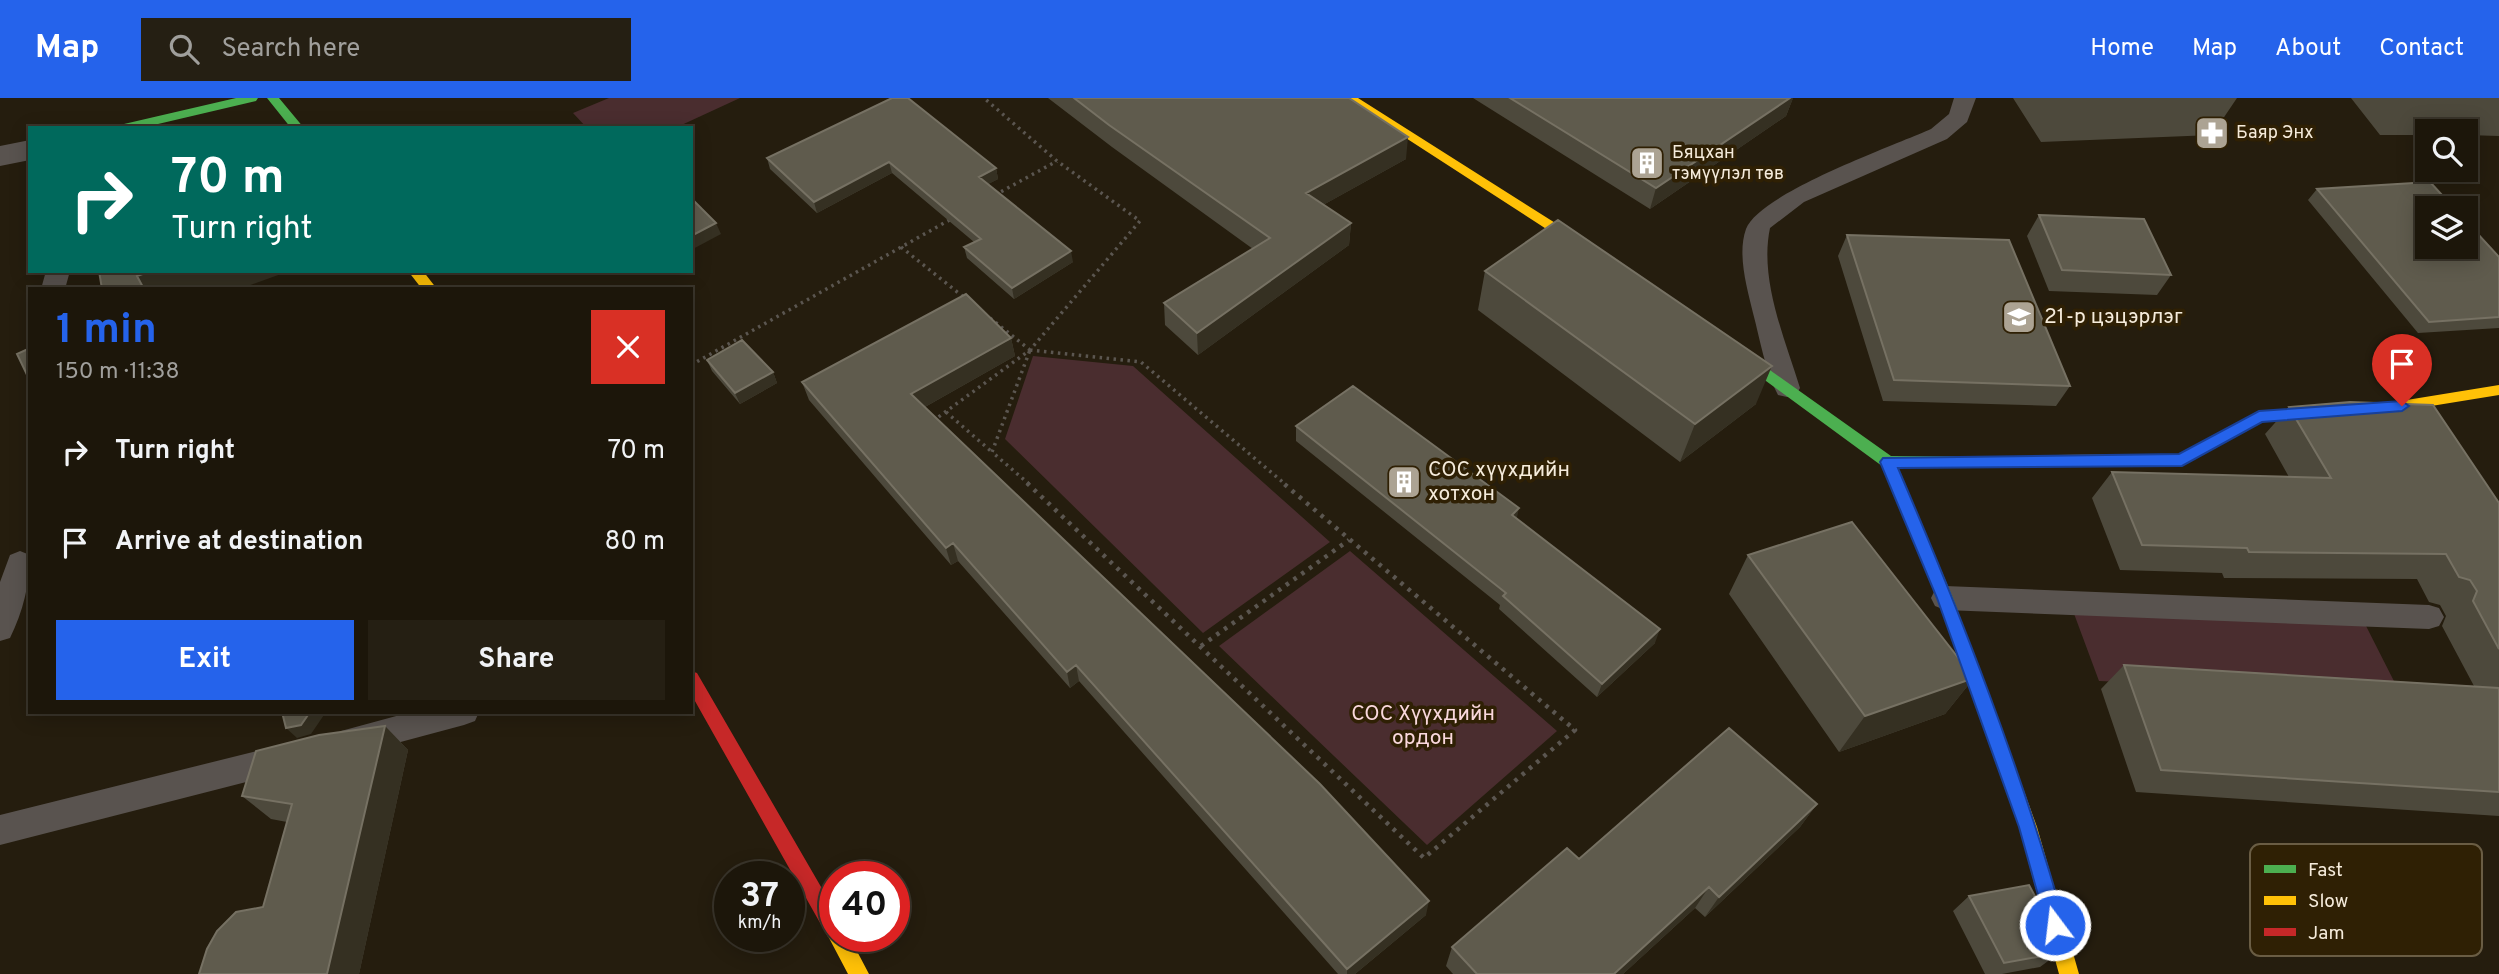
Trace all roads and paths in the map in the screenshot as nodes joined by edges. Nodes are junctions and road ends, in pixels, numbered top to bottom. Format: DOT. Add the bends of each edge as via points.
graph roads {
  1 [pos="252,98"];
  2 [pos="273,98"];
  3 [pos="984,98"];
  4 [pos="1350,98"];
  5 [pos="1965,98"];
  6 [pos="133,126"];
  7 [pos="296,126"];
  8 [pos="28,149"];
  9 [pos="0,156"];
  10 [pos="1057,161"];
  11 [pos="985,201"];
  12 [pos="961,214"];
  13 [pos="901,247"];
  14 [pos="1603,259"];
  15 [pos="417,273"];
  16 [pos="428,287"];
  17 [pos="976,307"];
  18 [pos="987,316"];
  19 [pos="1713,334"];
  20 [pos="1030,350"];
  21 [pos="693,364"];
  22 [pos="1787,388"];
  23 [pos="2499,390"];
  24 [pos="946,412"];
  25 [pos="926,426"];
  26 [pos="992,452"];
  27 [pos="1888,462"];
  28 [pos="1349,540"];
  29 [pos="19,564"];
  30 [pos="1945,598"];
  31 [pos="2429,617"];
  32 [pos="0,629"];
  33 [pos="1200,646"];
  34 [pos="693,682"];
  35 [pos="456,714"];
  36 [pos="0,830"];
  37 [pos="819,902"];
  38 [pos="847,952"];
  39 [pos="859,974"];
  40 [pos="2069,974"];
  1 -- 6 [label="street"];
  2 -- 7 [label="street"];
  3 -- 10 [label="path"];
  4 -- 14 [label="street"];
  5 -- 22 [label="lane" via="1959,117 1939,134 1796,197 1775,209 1758,228 1754,251 1758,282"];
  8 -- 9 [label="street"];
  10 -- 11 [label="path"];
  10 -- 20 [label="path" via="1140,222"];
  12 -- 13 [label="path"];
  13 -- 17 [label="path"];
  13 -- 21 [label="path"];
  15 -- 16 [label="street"];
  18 -- 20 [label="path"];
  19 -- 22 [label="street"];
  20 -- 24 [label="path"];
  20 -- 26 [label="path"];
  20 -- 28 [label="path" via="1140,362"];
  22 -- 27 [label="street"];
  23 -- 27 [label="street" via="2382,409 2259,416 2182,460"];
  24 -- 25 [label="path"];
  24 -- 26 [label="path"];
  26 -- 33 [label="path"];
  27 -- 30 [label="street"];
  28 -- 33 [label="path"];
  28 -- 33 [label="path" via="1575,730 1424,858"];
  29 -- 32 [label="lane"];
  30 -- 31 [label="lane"];
  30 -- 40 [label="street" via="2028,827"];
  34 -- 37 [label="street"];
  35 -- 36 [label="lane"];
  38 -- 39 [label="street"];
}
